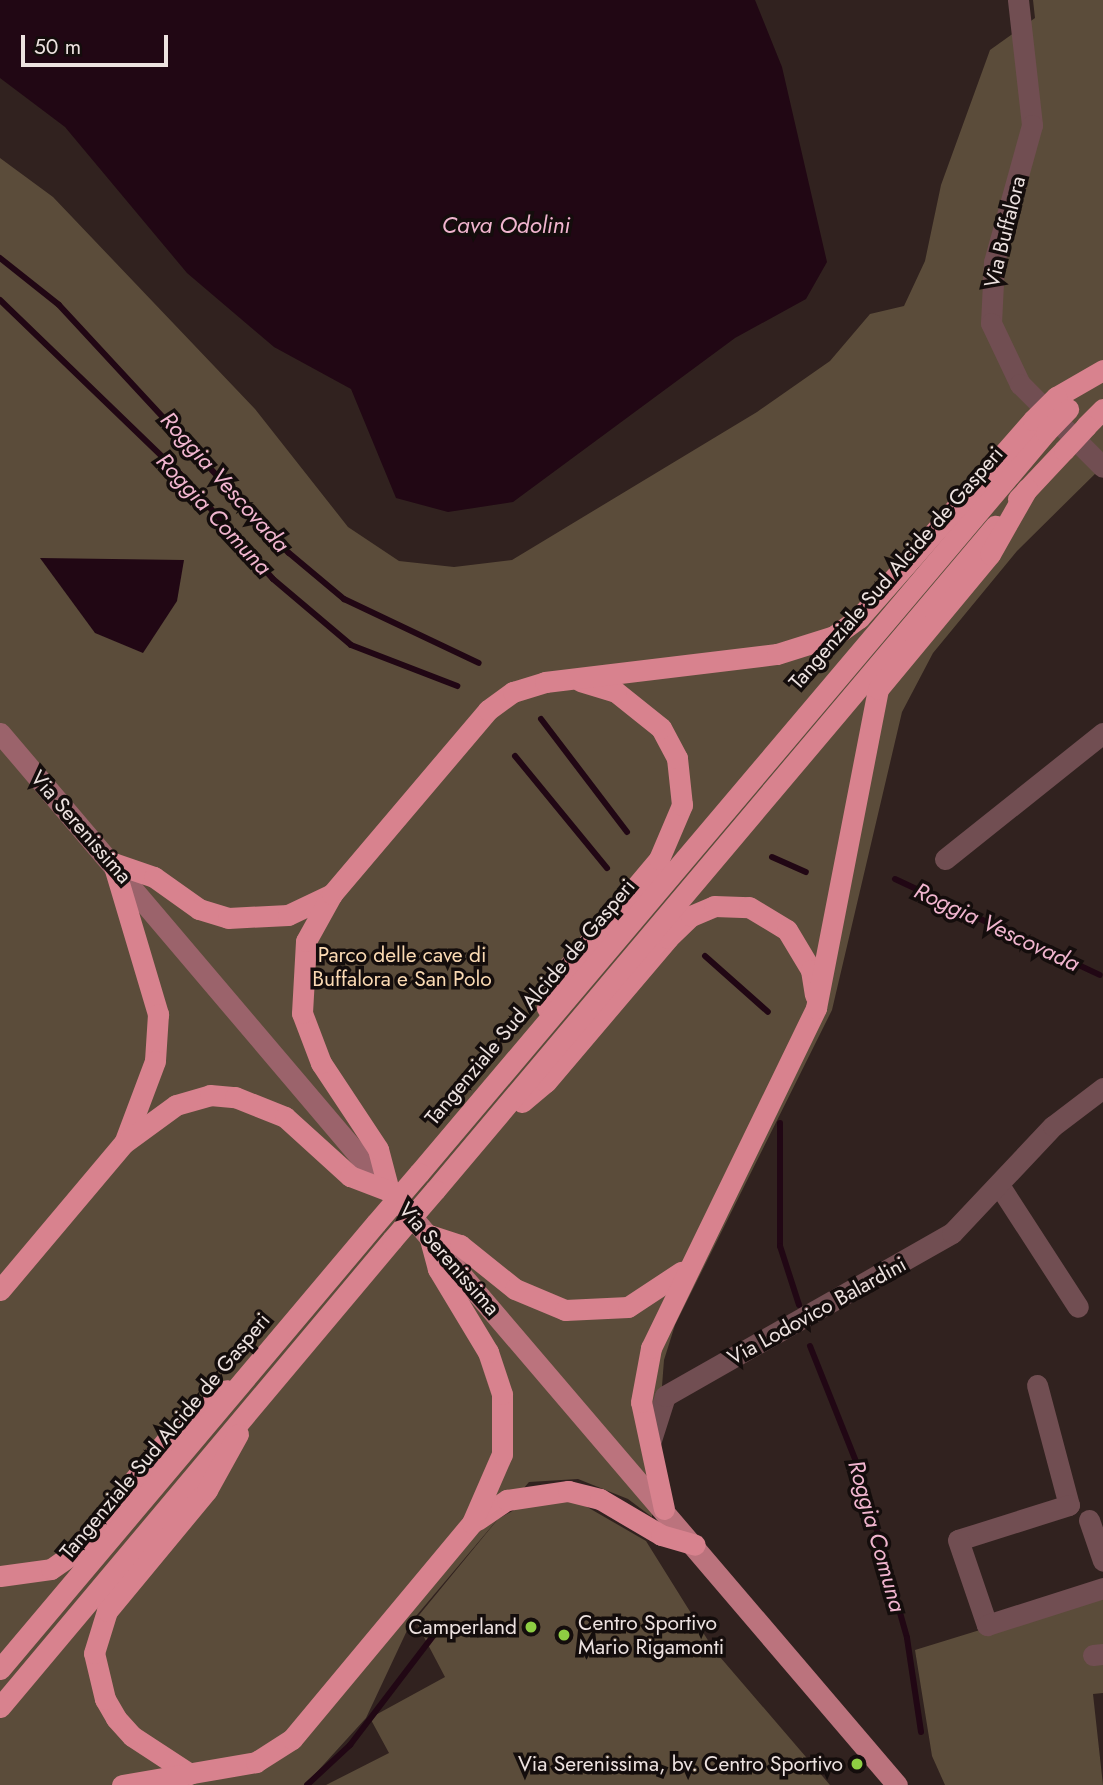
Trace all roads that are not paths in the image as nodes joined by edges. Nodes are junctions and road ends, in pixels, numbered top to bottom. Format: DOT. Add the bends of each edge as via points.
graph roads {
  1 [pos="1018,0"];
  2 [pos="1103,370"];
  3 [pos="1103,409"];
  4 [pos="1040,426"];
  5 [pos="1103,467"];
  6 [pos="1027,488"];
  7 [pos="572,679"];
  8 [pos="0,733"];
  9 [pos="1103,733"];
  10 [pos="945,859"];
  11 [pos="113,863"];
  12 [pos="332,894"];
  13 [pos="816,1008"];
  14 [pos="534,1035"];
  15 [pos="1103,1088"];
  16 [pos="487,1130"];
  17 [pos="124,1143"];
  18 [pos="999,1185"];
  19 [pos="389,1191"];
  20 [pos="429,1235"];
  21 [pos="686,1268"];
  22 [pos="0,1290"];
  23 [pos="1078,1307"];
  24 [pos="246,1377"];
  25 [pos="1037,1385"];
  26 [pos="245,1416"];
  27 [pos="650,1443"];
  28 [pos="664,1509"];
  29 [pos="1089,1521"];
  30 [pos="472,1523"];
  31 [pos="695,1545"];
  32 [pos="1103,1561"];
  33 [pos="0,1576"];
  34 [pos="1103,1588"];
  35 [pos="0,1669"];
  36 [pos="0,1707"];
  37 [pos="190,1774"];
  38 [pos="122,1785"];
  39 [pos="897,1785"];
  1 -- 5 [label="street, Via Buffalora" via="1032,125 992,272 991,323 1020,384"];
  2 -- 4 [label="highway, Tangenziale Sud Alcide de Gasperi, bridge"];
  3 -- 6 [label="highway, bridge"];
  4 -- 7 [label="highway" via="859,618 834,636 777,654"];
  4 -- 14 [label="highway, Tangenziale Sud Alcide de Gasperi"];
  6 -- 13 [label="highway" via="990,554 878,690"];
  6 -- 16 [label="highway"];
  7 -- 12 [label="highway" via="513,692 488,710"];
  7 -- 14 [label="highway" via="616,692 661,728 677,758 682,805 659,859 564,972"];
  8 -- 11 [label="main road, Via Serenissima"];
  9 -- 10 [label="street"];
  11 -- 12 [label="highway" via="154,877 199,909 228,918 288,915"];
  11 -- 17 [label="highway" via="158,1014 155,1061"];
  11 -- 19 [label="main road, Via Serenissima"];
  12 -- 19 [label="highway" via="306,941 302,1013 321,1063 378,1149"];
  13 -- 16 [label="highway" via="811,970 786,930 749,907 714,906 691,916 668,938 546,1082"];
  13 -- 21 [label="highway"];
  14 -- 24 [label="highway, Tangenziale Sud Alcide de Gasperi, bridge"];
  15 -- 18 [label="street, Via Lodovico Balardini" via="1053,1126"];
  16 -- 26 [label="highway, bridge"];
  17 -- 19 [label="highway" via="176,1105 210,1095 235,1097 303,1130 350,1176"];
  17 -- 22 [label="highway"];
  18 -- 23 [label="street"];
  18 -- 27 [label="street, Via Lodovico Balardini" via="952,1233 915,1257 665,1396"];
  19 -- 20 [label="main road, Via Serenissima"];
  20 -- 21 [label="highway" via="460,1245 515,1289 565,1311 628,1307"];
  20 -- 28 [label="main road, Via Serenissima"];
  20 -- 30 [label="highway" via="438,1269 488,1352 502,1394 502,1454"];
  21 -- 27 [label="highway" via="651,1348 641,1402"];
  24 -- 33 [label="highway" via="170,1436 75,1552 51,1569"];
  24 -- 35 [label="highway, Tangenziale Sud Alcide de Gasperi"];
  25 -- 34 [label="street" via="1069,1505 958,1540 987,1625"];
  26 -- 36 [label="highway"];
  26 -- 37 [label="highway" via="230,1457 207,1490 107,1611 94,1653 104,1699 116,1718 132,1736"];
  27 -- 28 [label="highway"];
  28 -- 31 [label="main road, Via Serenissima"];
  29 -- 32 [label="street"];
  30 -- 31 [label="highway" via="507,1500 568,1491 600,1499 661,1535"];
  30 -- 37 [label="highway" via="292,1739 257,1762"];
  31 -- 39 [label="main road, Via Serenissima"];
  37 -- 38 [label="highway"];
}
